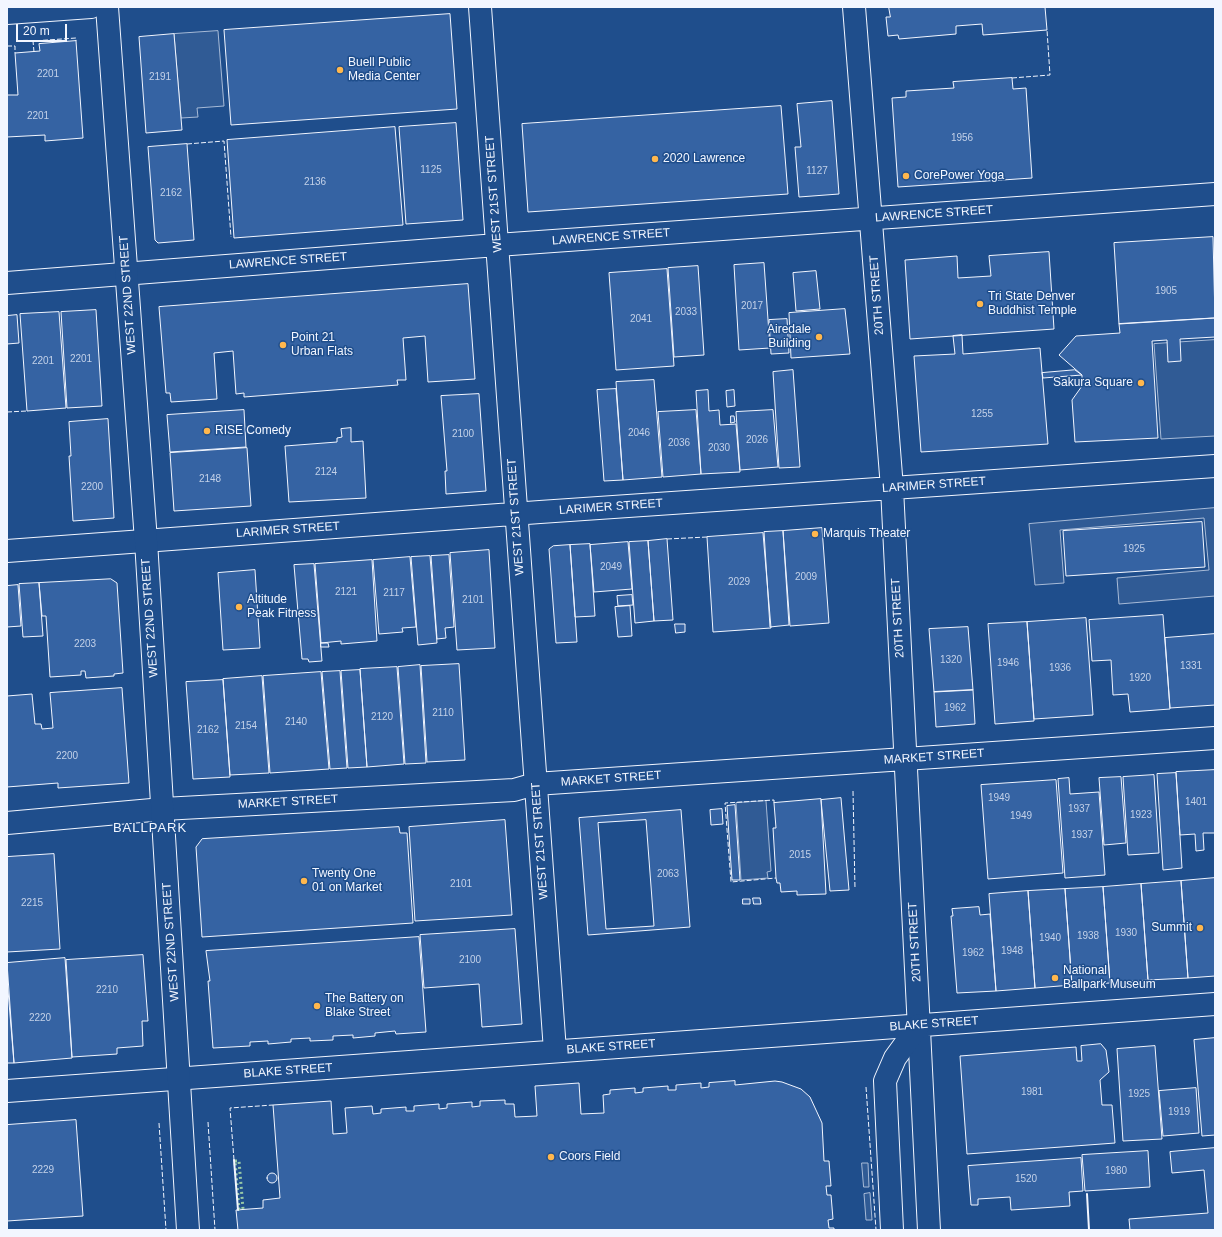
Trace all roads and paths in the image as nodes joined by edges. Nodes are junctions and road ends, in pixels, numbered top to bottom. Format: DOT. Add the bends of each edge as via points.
graph roads {
  1 [pos="91,7"];
  2 [pos="107,7"];
  3 [pos="480,7"];
  4 [pos="854,7"];
  5 [pos="7,13"];
  6 [pos="1215,194"];
  7 [pos="870,219"];
  8 [pos="498,245"];
  9 [pos="126,274"];
  10 [pos="7,283"];
  11 [pos="1215,466"];
  12 [pos="892,488"];
  13 [pos="516,514"];
  14 [pos="146,540"];
  15 [pos="7,551"];
  16 [pos="1215,738"];
  17 [pos="906,759"];
  18 [pos="535,784"];
  19 [pos="163,810"];
  20 [pos="7,823"];
  21 [pos="1215,1004"];
  22 [pos="919,1025"];
  23 [pos="555,1051"];
  24 [pos="180,1079"];
  25 [pos="7,1091"];
  26 [pos="188,1230"];
  27 [pos="892,1230"];
  28 [pos="929,1230"];
  1 -- 5 [label="main road"];
  2 -- 9 [label="main road, WEST 22ND STREET"];
  3 -- 8 [label="main road, WEST 21ST STREET"];
  4 -- 7 [label="main road, 20TH STREET"];
  6 -- 7 [label="main road, LAWRENCE STREET"];
  7 -- 8 [label="main road, LAWRENCE STREET"];
  7 -- 12 [label="main road, 20TH STREET"];
  8 -- 9 [label="main road, LAWRENCE STREET"];
  8 -- 13 [label="main road, WEST 21ST STREET"];
  9 -- 10 [label="main road, LAWRENCE STREET"];
  9 -- 14 [label="main road, WEST 22ND STREET"];
  11 -- 12 [label="main road, LARIMER STREET"];
  12 -- 13 [label="main road, LARIMER STREET"];
  12 -- 17 [label="main road, 20TH STREET"];
  13 -- 14 [label="main road, LARIMER STREET"];
  13 -- 18 [label="main road, WEST 21ST STREET"];
  14 -- 15 [label="main road, LARIMER STREET"];
  14 -- 19 [label="main road, WEST 22ND STREET"];
  16 -- 17 [label="main road, MARKET STREET"];
  17 -- 18 [label="main road, MARKET STREET"];
  17 -- 22 [label="main road, 20TH STREET"];
  18 -- 19 [label="main road, MARKET STREET" via="514,790"];
  18 -- 23 [label="main road, WEST 21ST STREET"];
  19 -- 20 [label="main road, MARKET STREET"];
  19 -- 24 [label="main road, WEST 22ND STREET"];
  21 -- 22 [label="main road, BLAKE STREET"];
  22 -- 23 [label="main road, BLAKE STREET"];
  22 -- 27 [label="main road" via="895,1058 885,1082"];
  22 -- 28 [label="main road, 20TH STREET"];
  23 -- 24 [label="main road, BLAKE STREET"];
  24 -- 25 [label="main road, BLAKE STREET"];
  24 -- 26 [label="main road, WEST 22ND STREET"];
}
